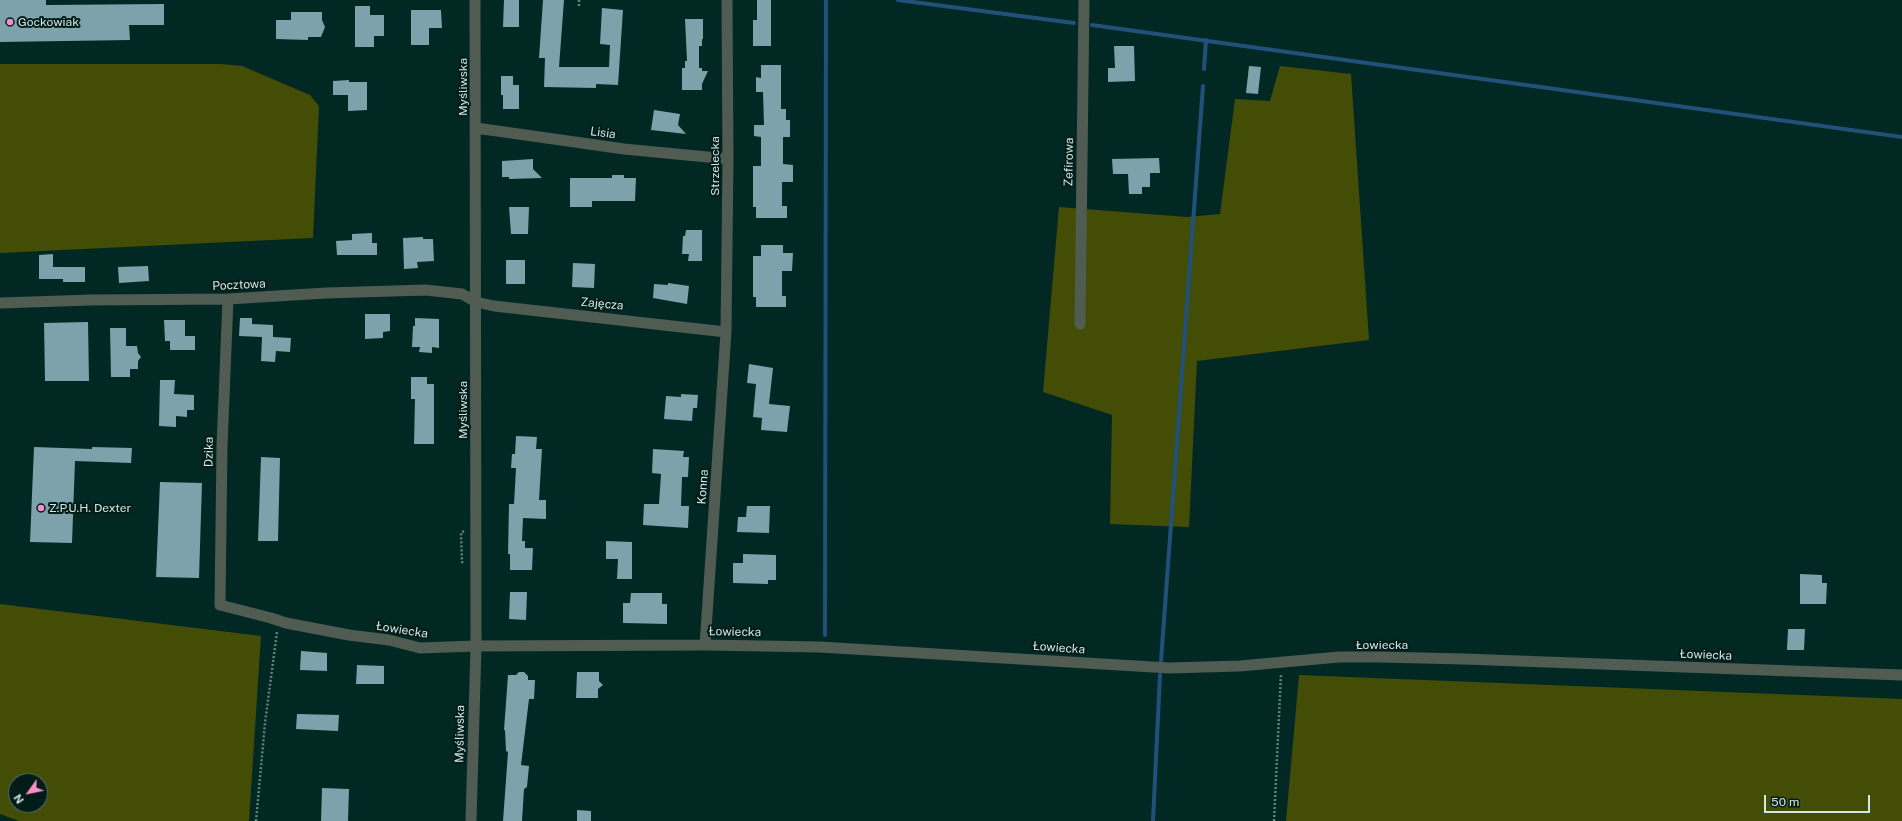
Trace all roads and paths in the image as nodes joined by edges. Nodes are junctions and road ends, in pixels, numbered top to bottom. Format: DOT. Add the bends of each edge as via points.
graph roads {
  1 [pos="475,0"];
  2 [pos="579,0"];
  3 [pos="727,0"];
  4 [pos="1084,0"];
  5 [pos="579,8"];
  6 [pos="476,128"];
  7 [pos="728,159"];
  8 [pos="228,299"];
  9 [pos="0,302"];
  10 [pos="476,302"];
  11 [pos="1080,324"];
  12 [pos="726,332"];
  13 [pos="220,605"];
  14 [pos="286,623"];
  15 [pos="705,645"];
  16 [pos="476,646"];
  17 [pos="1282,662"];
  18 [pos="1902,675"];
  19 [pos="256,821"];
  20 [pos="471,821"];
  21 [pos="1274,821"];
  1 -- 6 [label="street, Myśliwska"];
  2 -- 5 [label="path"];
  3 -- 7 [label="street, Strzelecka"];
  4 -- 11 [label="street, Zefirowa"];
  6 -- 7 [label="street, Lisia" via="624,149"];
  6 -- 10 [label="street, Myśliwska"];
  7 -- 12 [label="street, Strzelecka"];
  8 -- 9 [label="street, Pocztowa"];
  8 -- 10 [label="street, Pocztowa" via="426,290 462,294"];
  8 -- 13 [label="street, Dzika" via="222,446"];
  10 -- 12 [label="street, Zajęcza"];
  10 -- 16 [label="street, Myśliwska"];
  12 -- 15 [label="street, Konna"];
  13 -- 14 [label="street, Łowiecka"];
  14 -- 16 [label="street, Łowiecka" via="389,640 420,648"];
  14 -- 19 [label="path" via="276,633"];
  15 -- 16 [label="street, Łowiecka"];
  15 -- 17 [label="street, Łowiecka" via="820,647 1169,668"];
  16 -- 20 [label="street, Myśliwska"];
  17 -- 18 [label="street, Łowiecka" via="1338,658 1464,659"];
  17 -- 21 [label="path"];
}
